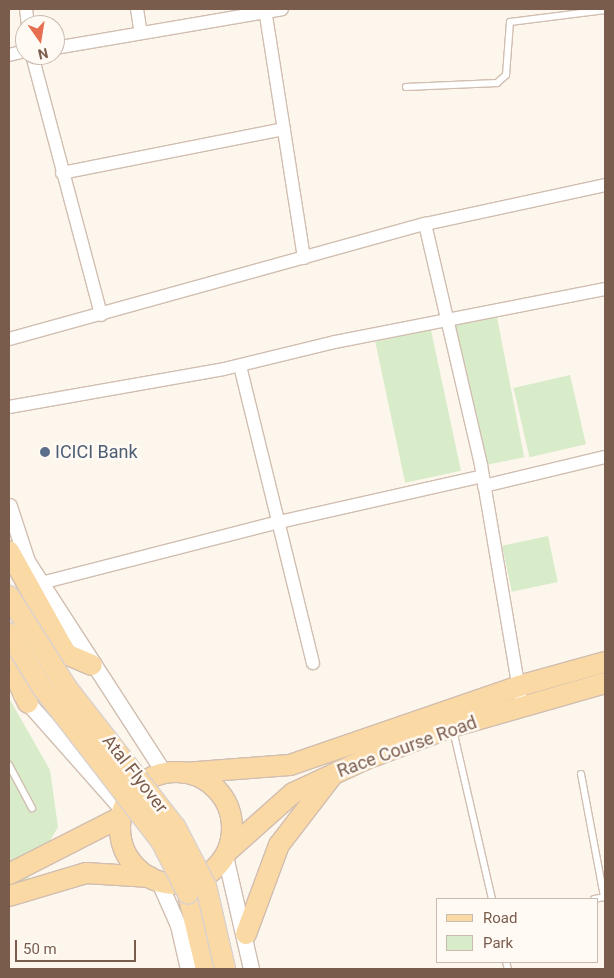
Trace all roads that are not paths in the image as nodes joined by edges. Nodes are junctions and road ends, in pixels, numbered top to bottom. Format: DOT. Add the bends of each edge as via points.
graph roads {
  1 [pos="137,9"];
  2 [pos="282,9"];
  3 [pos="265,10"];
  4 [pos="605,10"];
  5 [pos="141,33"];
  6 [pos="65,46"];
  7 [pos="35,65"];
  8 [pos="406,87"];
  9 [pos="284,129"];
  10 [pos="62,173"];
  11 [pos="605,185"];
  12 [pos="425,224"];
  13 [pos="304,258"];
  14 [pos="605,289"];
  15 [pos="100,315"];
  16 [pos="447,322"];
  17 [pos="9,338"];
  18 [pos="240,366"];
  19 [pos="9,407"];
  20 [pos="605,457"];
  21 [pos="483,481"];
  22 [pos="9,506"];
  23 [pos="279,522"];
  24 [pos="9,551"];
  25 [pos="41,583"];
  26 [pos="9,596"];
  27 [pos="9,633"];
  28 [pos="313,662"];
  29 [pos="605,662"];
  30 [pos="92,665"];
  31 [pos="14,682"];
  32 [pos="605,683"];
  33 [pos="519,686"];
  34 [pos="522,708"];
  35 [pos="451,719"];
  36 [pos="9,765"];
  37 [pos="174,773"];
  38 [pos="333,774"];
  39 [pos="580,774"];
  40 [pos="32,808"];
  41 [pos="120,813"];
  42 [pos="227,853"];
  43 [pos="17,871"];
  44 [pos="155,880"];
  45 [pos="18,893"];
  46 [pos="605,897"];
  47 [pos="492,898"];
  48 [pos="246,934"];
  49 [pos="188,969"];
  50 [pos="206,969"];
  51 [pos="225,969"];
  52 [pos="251,969"];
  1 -- 5 [label="street"];
  2 -- 3 [label="street"];
  3 -- 5 [label="street"];
  3 -- 9 [label="street"];
  4 -- 8 [label="lane" via="510,22 506,76 497,83"];
  5 -- 6 [label="street"];
  7 -- 10 [label="street"];
  9 -- 10 [label="street"];
  9 -- 13 [label="street"];
  10 -- 15 [label="street"];
  11 -- 12 [label="street"];
  12 -- 13 [label="street"];
  12 -- 16 [label="street"];
  13 -- 15 [label="street"];
  14 -- 16 [label="street"];
  15 -- 17 [label="street"];
  16 -- 18 [label="street"];
  16 -- 21 [label="street"];
  18 -- 19 [label="street"];
  18 -- 23 [label="street"];
  20 -- 21 [label="street"];
  21 -- 23 [label="street"];
  21 -- 33 [label="street"];
  22 -- 25 [label="street" via="28,561"];
  23 -- 25 [label="street"];
  23 -- 28 [label="street"];
  24 -- 30 [label="main road" via="66,654"];
  25 -- 30 [label="street"];
  26 -- 51 [label="main road, Atal Flyover, bridge" via="67,688 176,828 206,886"];
  27 -- 50 [label="main road, Atal Flyover, bridge" via="42,687 161,841 188,894"];
  29 -- 33 [label="main road, Race Course Road"];
  30 -- 37 [label="street"];
  31 -- 41 [label="street"];
  32 -- 34 [label="main road, Race Course Road"];
  33 -- 34 [label="street"];
  33 -- 35 [label="main road, Race Course Road"];
  34 -- 35 [label="main road, Race Course Road"];
  35 -- 37 [label="main road, Race Course Road" via="354,744 290,765"];
  35 -- 38 [label="main road, Race Course Road"];
  35 -- 47 [label="lane"];
  36 -- 40 [label="lane"];
  37 -- 41 [label="main road" via="148,780"];
  37 -- 42 [label="main road" via="207,782 226,800 232,816"];
  38 -- 42 [label="main road, Race Course Road" via="293,792"];
  38 -- 48 [label="main road" via="279,845"];
  39 -- 46 [label="lane"];
  41 -- 43 [label="main road"];
  41 -- 44 [label="main road" via="127,855"];
  42 -- 44 [label="main road" via="204,877 187,884"];
  42 -- 48 [label="street"];
  44 -- 45 [label="main road" via="86,873"];
  44 -- 49 [label="street" via="178,926"];
  48 -- 52 [label="street"];
}
